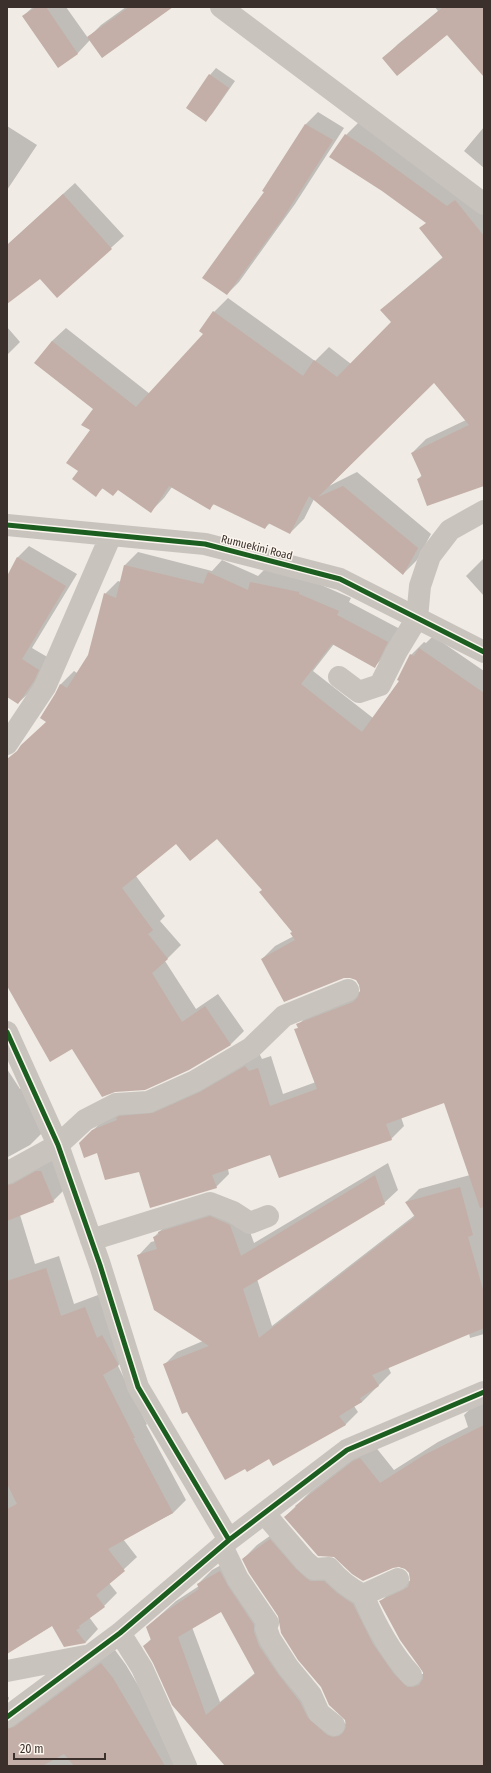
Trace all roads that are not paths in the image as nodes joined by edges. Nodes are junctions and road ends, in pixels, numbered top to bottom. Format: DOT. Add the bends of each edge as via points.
graph roads {
  1 [pos="221,7"];
  2 [pos="484,204"];
  3 [pos="484,511"];
  4 [pos="7,525"];
  5 [pos="111,535"];
  6 [pos="417,618"];
  7 [pos="484,652"];
  8 [pos="338,677"];
  9 [pos="7,744"];
  10 [pos="348,990"];
  11 [pos="7,1032"];
  12 [pos="58,1145"];
  13 [pos="7,1173"];
  14 [pos="268,1216"];
  15 [pos="91,1240"];
  16 [pos="484,1392"];
  17 [pos="264,1513"];
  18 [pos="225,1543"];
  19 [pos="398,1579"];
  20 [pos="363,1595"];
  21 [pos="120,1633"];
  22 [pos="90,1656"];
  23 [pos="7,1671"];
  24 [pos="411,1675"];
  25 [pos="7,1717"];
  26 [pos="334,1725"];
  27 [pos="186,1766"];
  1 -- 2 [label="street"];
  3 -- 6 [label="street" via="450,530 430,556 420,586"];
  4 -- 5 [label="street, Rumuekini Road"];
  5 -- 6 [label="street, Rumuekini Road" via="205,544 340,579"];
  5 -- 9 [label="street" via="45,687"];
  6 -- 7 [label="street, Rumuekini Road"];
  6 -- 8 [label="street" via="380,685 359,692"];
  10 -- 12 [label="street" via="284,1016 251,1048 195,1081 148,1102 116,1104 85,1120"];
  11 -- 12 [label="street"];
  12 -- 13 [label="street"];
  12 -- 15 [label="street"];
  14 -- 15 [label="street" via="250,1223 233,1212 210,1203"];
  15 -- 18 [label="street" via="138,1387"];
  16 -- 17 [label="street" via="347,1450"];
  17 -- 18 [label="street"];
  17 -- 20 [label="street" via="304,1561 314,1569 329,1568 339,1580"];
  18 -- 21 [label="street"];
  18 -- 26 [label="street" via="238,1579 268,1623 266,1628 270,1639 288,1667 311,1695 319,1713"];
  19 -- 20 [label="street"];
  20 -- 24 [label="street" via="396,1658"];
  21 -- 22 [label="street"];
  21 -- 27 [label="street" via="142,1668"];
  22 -- 23 [label="street"];
  22 -- 25 [label="street"];
}
